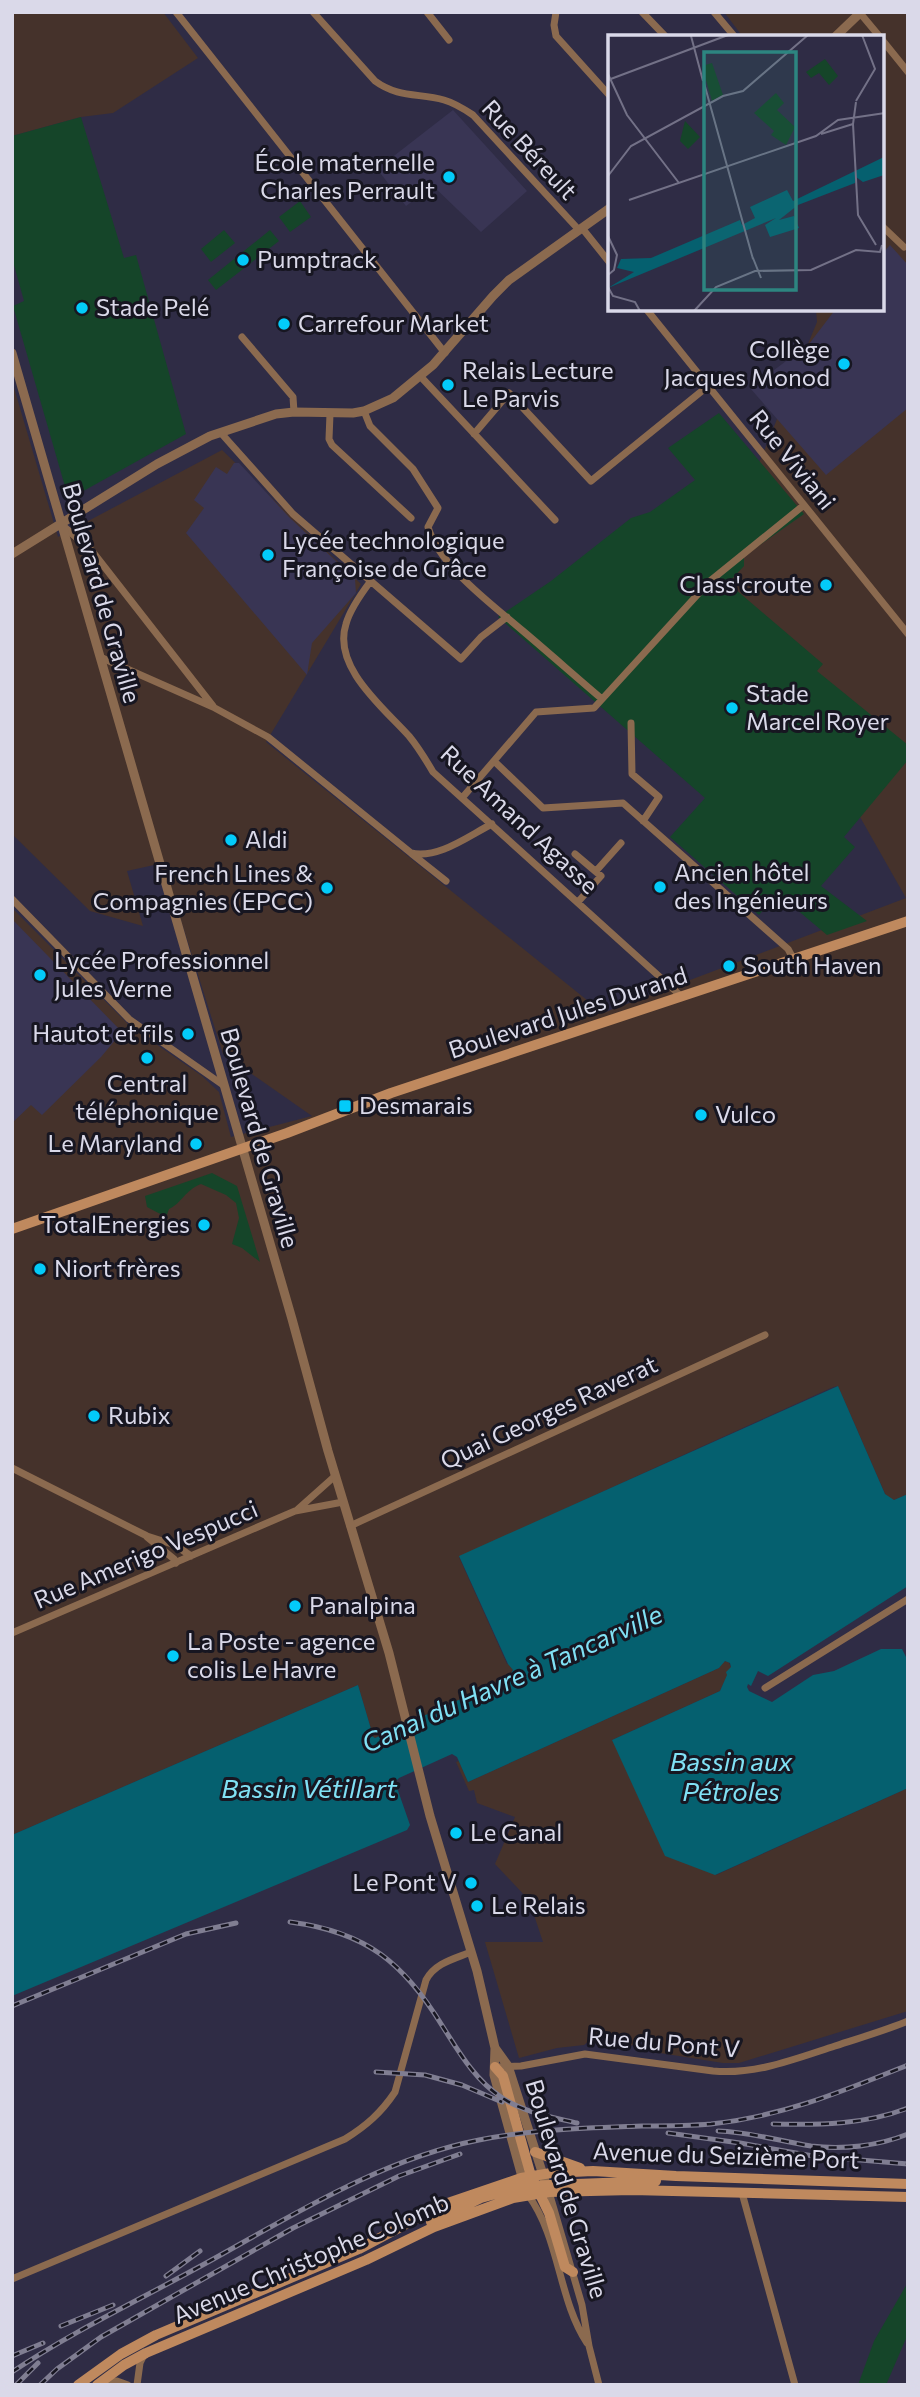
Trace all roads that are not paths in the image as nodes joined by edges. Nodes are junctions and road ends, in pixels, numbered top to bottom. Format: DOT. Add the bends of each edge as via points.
graph roads {
  1 [pos="176,12"];
  2 [pos="313,12"];
  3 [pos="427,12"];
  4 [pos="556,12"];
  5 [pos="642,12"];
  6 [pos="714,12"];
  7 [pos="861,13"];
  8 [pos="664,35"];
  9 [pos="733,35"];
  10 [pos="837,35"];
  11 [pos="878,35"];
  12 [pos="449,40"];
  13 [pos="885,43"];
  14 [pos="908,72"];
  15 [pos="608,94"];
  16 [pos="608,209"];
  17 [pos="580,229"];
  18 [pos="885,229"];
  19 [pos="904,247"];
  20 [pos="608,261"];
  21 [pos="649,312"];
  22 [pos="242,337"];
  23 [pos="445,353"];
  24 [pos="12,354"];
  25 [pos="421,377"];
  26 [pos="708,386"];
  27 [pos="364,411"];
  28 [pos="294,412"];
  29 [pos="330,414"];
  30 [pos="221,433"];
  31 [pos="474,434"];
  32 [pos="804,505"];
  33 [pos="411,518"];
  34 [pos="555,520"];
  35 [pos="62,525"];
  36 [pos="12,554"];
  37 [pos="370,582"];
  38 [pos="507,617"];
  39 [pos="908,634"];
  40 [pos="100,657"];
  41 [pos="602,699"];
  42 [pos="213,707"];
  43 [pos="631,723"];
  44 [pos="494,761"];
  45 [pos="462,798"];
  46 [pos="643,821"];
  47 [pos="492,824"];
  48 [pos="621,843"];
  49 [pos="411,853"];
  50 [pos="575,854"];
  51 [pos="596,871"];
  52 [pos="446,881"];
  53 [pos="12,899"];
  54 [pos="578,902"];
  55 [pos="908,921"];
  56 [pos="794,960"];
  57 [pos="682,997"];
  58 [pos="223,1086"];
  59 [pos="242,1148"];
  60 [pos="12,1229"];
  61 [pos="765,1335"];
  62 [pos="12,1468"];
  63 [pos="335,1476"];
  64 [pos="344,1502"];
  65 [pos="295,1511"];
  66 [pos="350,1526"];
  67 [pos="147,1536"];
  68 [pos="191,1556"];
  69 [pos="176,1563"];
  70 [pos="908,1599"];
  71 [pos="12,1633"];
  72 [pos="765,1688"];
  73 [pos="471,1952"];
  74 [pos="908,2021"];
  75 [pos="495,2048"];
  76 [pos="508,2066"];
  77 [pos="495,2067"];
  78 [pos="535,2152"];
  79 [pos="593,2171"];
  80 [pos="676,2176"];
  81 [pos="908,2184"];
  82 [pos="535,2185"];
  83 [pos="742,2193"];
  84 [pos="908,2197"];
  85 [pos="573,2272"];
  86 [pos="12,2279"];
  87 [pos="589,2346"];
  88 [pos="146,2353"];
  89 [pos="99,2383"];
  90 [pos="78,2385"];
  91 [pos="128,2385"];
  92 [pos="138,2385"];
  93 [pos="599,2385"];
  94 [pos="796,2385"];
  1 -- 23 [label="street"];
  2 -- 17 [label="street, Rue Béreult" via="383,87 409,96 443,99 473,115"];
  3 -- 12 [label="street"];
  4 -- 15 [label="street" via="556,36"];
  5 -- 8 [label="street"];
  6 -- 9 [label="street"];
  7 -- 10 [label="street"];
  7 -- 11 [label="street"];
  13 -- 14 [label="street"];
  16 -- 17 [label="street"];
  17 -- 20 [label="street"];
  17 -- 23 [label="street" via="509,280"];
  18 -- 19 [label="street"];
  21 -- 26 [label="street, Rue Viviani"];
  22 -- 28 [label="street" via="293,397"];
  23 -- 25 [label="street"];
  24 -- 35 [label="street, Boulevard de Graville"];
  25 -- 27 [label="street" via="393,398"];
  25 -- 31 [label="street"];
  26 -- 31 [label="street" via="591,481 509,393"];
  26 -- 32 [label="street, Rue Viviani"];
  27 -- 29 [label="street"];
  27 -- 38 [label="street" via="370,426 413,469 438,508 428,527 446,559"];
  28 -- 29 [label="street"];
  28 -- 30 [label="street"];
  29 -- 33 [label="street" via="331,445"];
  30 -- 35 [label="street" via="192,444"];
  30 -- 37 [label="street" via="293,514"];
  31 -- 34 [label="street"];
  32 -- 39 [label="street, Rue Viviani"];
  32 -- 41 [label="street" via="710,580"];
  35 -- 36 [label="street"];
  35 -- 40 [label="street, Boulevard de Graville"];
  35 -- 42 [label="street" via="92,551"];
  37 -- 38 [label="street" via="461,659"];
  37 -- 45 [label="street, Rue Amand Agasse" via="345,624 352,666 367,692 411,739 433,772"];
  38 -- 41 [label="street"];
  40 -- 42 [label="street"];
  40 -- 58 [label="street, Boulevard de Graville"];
  41 -- 44 [label="street" via="594,708 536,712"];
  42 -- 49 [label="street" via="268,737"];
  43 -- 46 [label="street" via="632,774 659,797"];
  44 -- 45 [label="street"];
  44 -- 46 [label="street" via="543,808 623,803"];
  45 -- 47 [label="street, Rue Amand Agasse"];
  46 -- 56 [label="street" via="788,949"];
  47 -- 49 [label="street" via="440,851"];
  47 -- 54 [label="street, Rue Amand Agasse"];
  48 -- 51 [label="street"];
  49 -- 52 [label="street"];
  50 -- 51 [label="street"];
  51 -- 54 [label="street" via="601,876"];
  53 -- 58 [label="street" via="129,1019"];
  54 -- 57 [label="street, Rue Amand Agasse"];
  55 -- 56 [label="main road, Boulevard Jules Durand"];
  56 -- 57 [label="main road, Boulevard Jules Durand"];
  57 -- 59 [label="main road, Boulevard Jules Durand"];
  58 -- 59 [label="street, Boulevard de Graville"];
  59 -- 60 [label="main road, Boulevard Jules Durand"];
  59 -- 63 [label="street, Boulevard de Graville"];
  61 -- 66 [label="street, Quai Georges Raverat"];
  62 -- 67 [label="street"];
  63 -- 64 [label="street, Boulevard de Graville"];
  63 -- 65 [label="street, Rue Amerigo Vespucci"];
  64 -- 65 [label="street, Rue Amerigo Vespucci"];
  64 -- 66 [label="street, Boulevard de Graville"];
  65 -- 68 [label="street, Rue Amerigo Vespucci"];
  66 -- 73 [label="street, Boulevard de Graville"];
  67 -- 68 [label="street"];
  67 -- 69 [label="street"];
  68 -- 69 [label="street, Rue Amerigo Vespucci"];
  69 -- 71 [label="street, Rue Amerigo Vespucci"];
  70 -- 72 [label="street"];
  73 -- 75 [label="street, Boulevard de Graville"];
  73 -- 86 [label="street" via="430,1971 395,2092 369,2124 345,2139"];
  74 -- 76 [label="street, Rue du Pont V" via="752,2070 713,2071 585,2054"];
  75 -- 76 [label="street, Boulevard de Graville"];
  75 -- 77 [label="street, Boulevard de Graville"];
  76 -- 77 [label="street, Rue du Pont V"];
  76 -- 78 [label="street, Boulevard de Graville"];
  77 -- 82 [label="main road" via="503,2076"];
  78 -- 79 [label="main road"];
  78 -- 82 [label="street, Boulevard de Graville"];
  79 -- 80 [label="main road, Avenue du Seizième Port"];
  79 -- 82 [label="main road, Avenue du Seizième Port"];
  80 -- 81 [label="main road, Avenue du Seizième Port"];
  80 -- 82 [label="main road" via="640,2182"];
  82 -- 83 [label="main road, Avenue du Seizième Port"];
  82 -- 85 [label="main road" via="550,2213 565,2267"];
  82 -- 87 [label="street, Boulevard de Graville" via="570,2309"];
  82 -- 88 [label="main road, Avenue Christophe Colomb"];
  82 -- 90 [label="main road" via="442,2206 359,2249 156,2335"];
  83 -- 84 [label="main road, Avenue du Seizième Port"];
  83 -- 94 [label="street"];
  85 -- 87 [label="street, Boulevard de Graville"];
  87 -- 93 [label="street, Boulevard de Graville"];
  88 -- 89 [label="main road, Avenue Christophe Colomb"];
  88 -- 92 [label="street"];
  89 -- 91 [label="street"];
}
